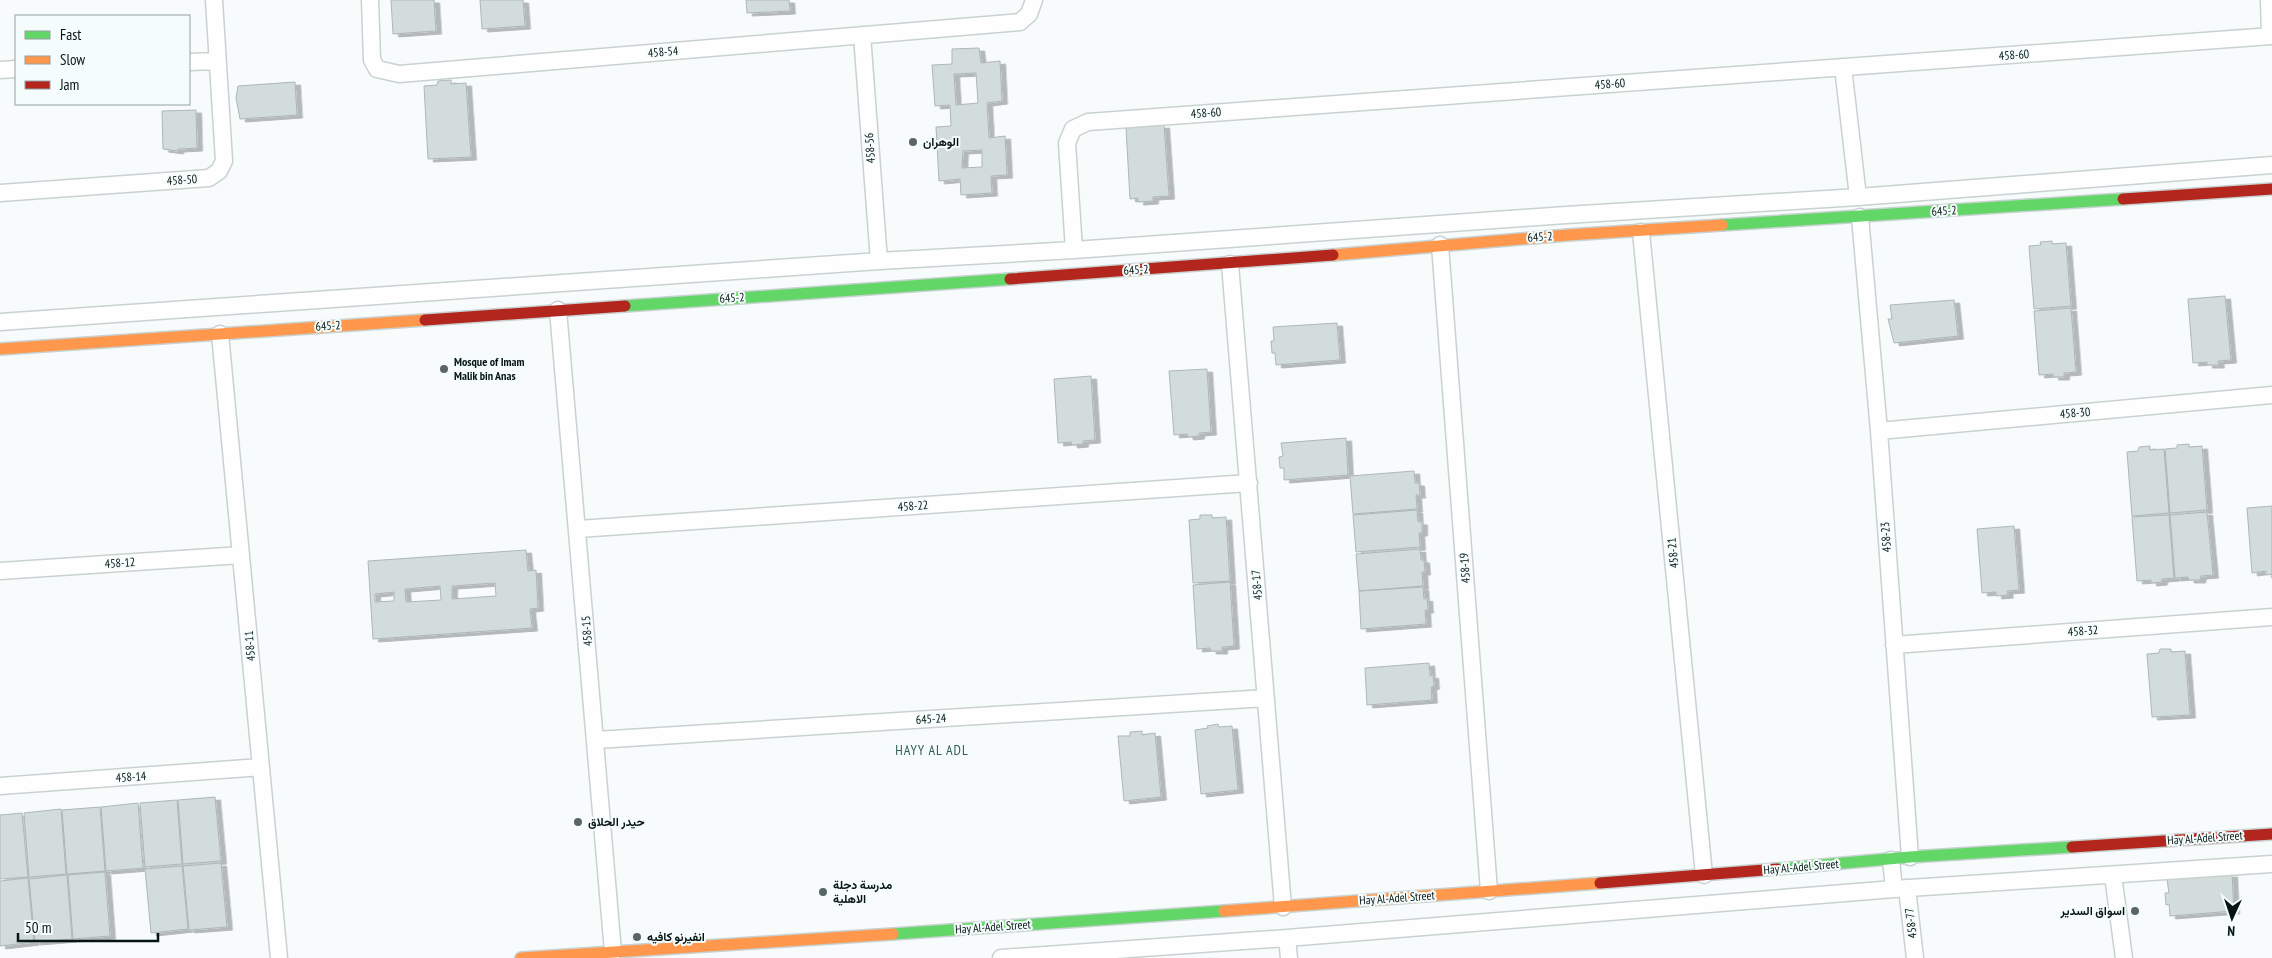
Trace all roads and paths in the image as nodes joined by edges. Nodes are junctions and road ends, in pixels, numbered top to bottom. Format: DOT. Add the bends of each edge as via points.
graph roads {
  1 [pos="214,0"];
  2 [pos="370,0"];
  3 [pos="1034,0"];
  4 [pos="2269,0"];
  5 [pos="862,35"];
  6 [pos="2271,36"];
  7 [pos="217,60"];
  8 [pos="190,62"];
  9 [pos="1842,67"];
  10 [pos="15,69"];
  11 [pos="0,70"];
  12 [pos="2272,165"];
  13 [pos="2272,188"];
  14 [pos="0,193"];
  15 [pos="1858,197"];
  16 [pos="1566,215"];
  17 [pos="1860,217"];
  18 [pos="1642,232"];
  19 [pos="1568,235"];
  20 [pos="1440,245"];
  21 [pos="1074,250"];
  22 [pos="879,261"];
  23 [pos="1230,264"];
  24 [pos="558,310"];
  25 [pos="0,322"];
  26 [pos="220,334"];
  27 [pos="0,349"];
  28 [pos="2272,395"];
  29 [pos="1879,431"];
  30 [pos="1248,483"];
  31 [pos="578,529"];
  32 [pos="241,555"];
  33 [pos="0,572"];
  34 [pos="2272,616"];
  35 [pos="1894,645"];
  36 [pos="1266,698"];
  37 [pos="596,740"];
  38 [pos="261,767"];
  39 [pos="0,786"];
  40 [pos="2272,834"];
  41 [pos="1910,857"];
  42 [pos="1891,860"];
  43 [pos="2272,864"];
  44 [pos="1704,875"];
  45 [pos="2113,875"];
  46 [pos="1901,889"];
  47 [pos="1489,891"];
  48 [pos="1283,907"];
  49 [pos="1287,938"];
  50 [pos="742,951"];
  51 [pos="613,952"];
  52 [pos="1078,956"];
  53 [pos="280,958"];
  54 [pos="521,958"];
  55 [pos="1001,958"];
  56 [pos="1289,958"];
  57 [pos="1915,958"];
  58 [pos="2124,958"];
  1 -- 7 [label="street, 458-50"];
  2 -- 5 [label="street, 458-54" via="372,60 377,69 399,74"];
  3 -- 5 [label="street, 458-54" via="1029,14 1020,22"];
  4 -- 6 [label="street"];
  5 -- 22 [label="street, 458-56"];
  6 -- 9 [label="street, 458-60"];
  7 -- 8 [label="street"];
  7 -- 14 [label="street, 458-50" via="224,161 219,171 209,178"];
  9 -- 15 [label="street"];
  9 -- 21 [label="street, 458-60" via="1088,122 1072,129 1067,143"];
  10 -- 11 [label="street"];
  12 -- 15 [label="street, 645-2"];
  13 -- 17 [label="street, 645-2"];
  15 -- 16 [label="street, 645-2"];
  16 -- 19 [label="street"];
  16 -- 21 [label="street, 645-2"];
  17 -- 18 [label="street, 645-2"];
  17 -- 29 [label="street, 458-23"];
  18 -- 19 [label="street, 645-2"];
  18 -- 44 [label="street, 458-21"];
  19 -- 20 [label="street, 645-2"];
  20 -- 23 [label="street, 645-2"];
  20 -- 47 [label="street, 458-19"];
  21 -- 22 [label="street, 645-2"];
  22 -- 25 [label="street, 645-2"];
  23 -- 24 [label="street, 645-2"];
  23 -- 30 [label="street, 458-17"];
  24 -- 26 [label="street, 645-2"];
  24 -- 31 [label="street, 458-15"];
  26 -- 27 [label="street, 645-2"];
  26 -- 32 [label="street, 458-11"];
  28 -- 29 [label="street, 458-30"];
  29 -- 35 [label="street, 458-23"];
  30 -- 31 [label="street, 458-22"];
  30 -- 36 [label="street, 458-17"];
  31 -- 37 [label="street, 458-15"];
  32 -- 33 [label="street, 458-12"];
  32 -- 38 [label="street, 458-11"];
  34 -- 35 [label="street, 458-32"];
  35 -- 41 [label="street, 458-23"];
  36 -- 37 [label="street, 645-24"];
  36 -- 48 [label="street, 458-17"];
  37 -- 51 [label="street, 458-15"];
  38 -- 39 [label="street, 458-14"];
  38 -- 53 [label="street, 458-11"];
  40 -- 41 [label="street, Hay Al-Adel Street"];
  41 -- 42 [label="street, Hay Al-Adel Street"];
  42 -- 44 [label="street, Hay Al-Adel Street"];
  42 -- 46 [label="street, 458-77"];
  43 -- 45 [label="street"];
  44 -- 47 [label="street, Hay Al-Adel Street"];
  45 -- 46 [label="street"];
  45 -- 58 [label="street"];
  46 -- 49 [label="street"];
  46 -- 57 [label="street, 458-77"];
  47 -- 48 [label="street, Hay Al-Adel Street"];
  48 -- 50 [label="street, Hay Al-Adel Street"];
  49 -- 52 [label="street"];
  49 -- 56 [label="street"];
  50 -- 51 [label="street, Hay Al-Adel Street"];
  51 -- 54 [label="street, Hay Al-Adel Street"];
  52 -- 55 [label="street"];
}
